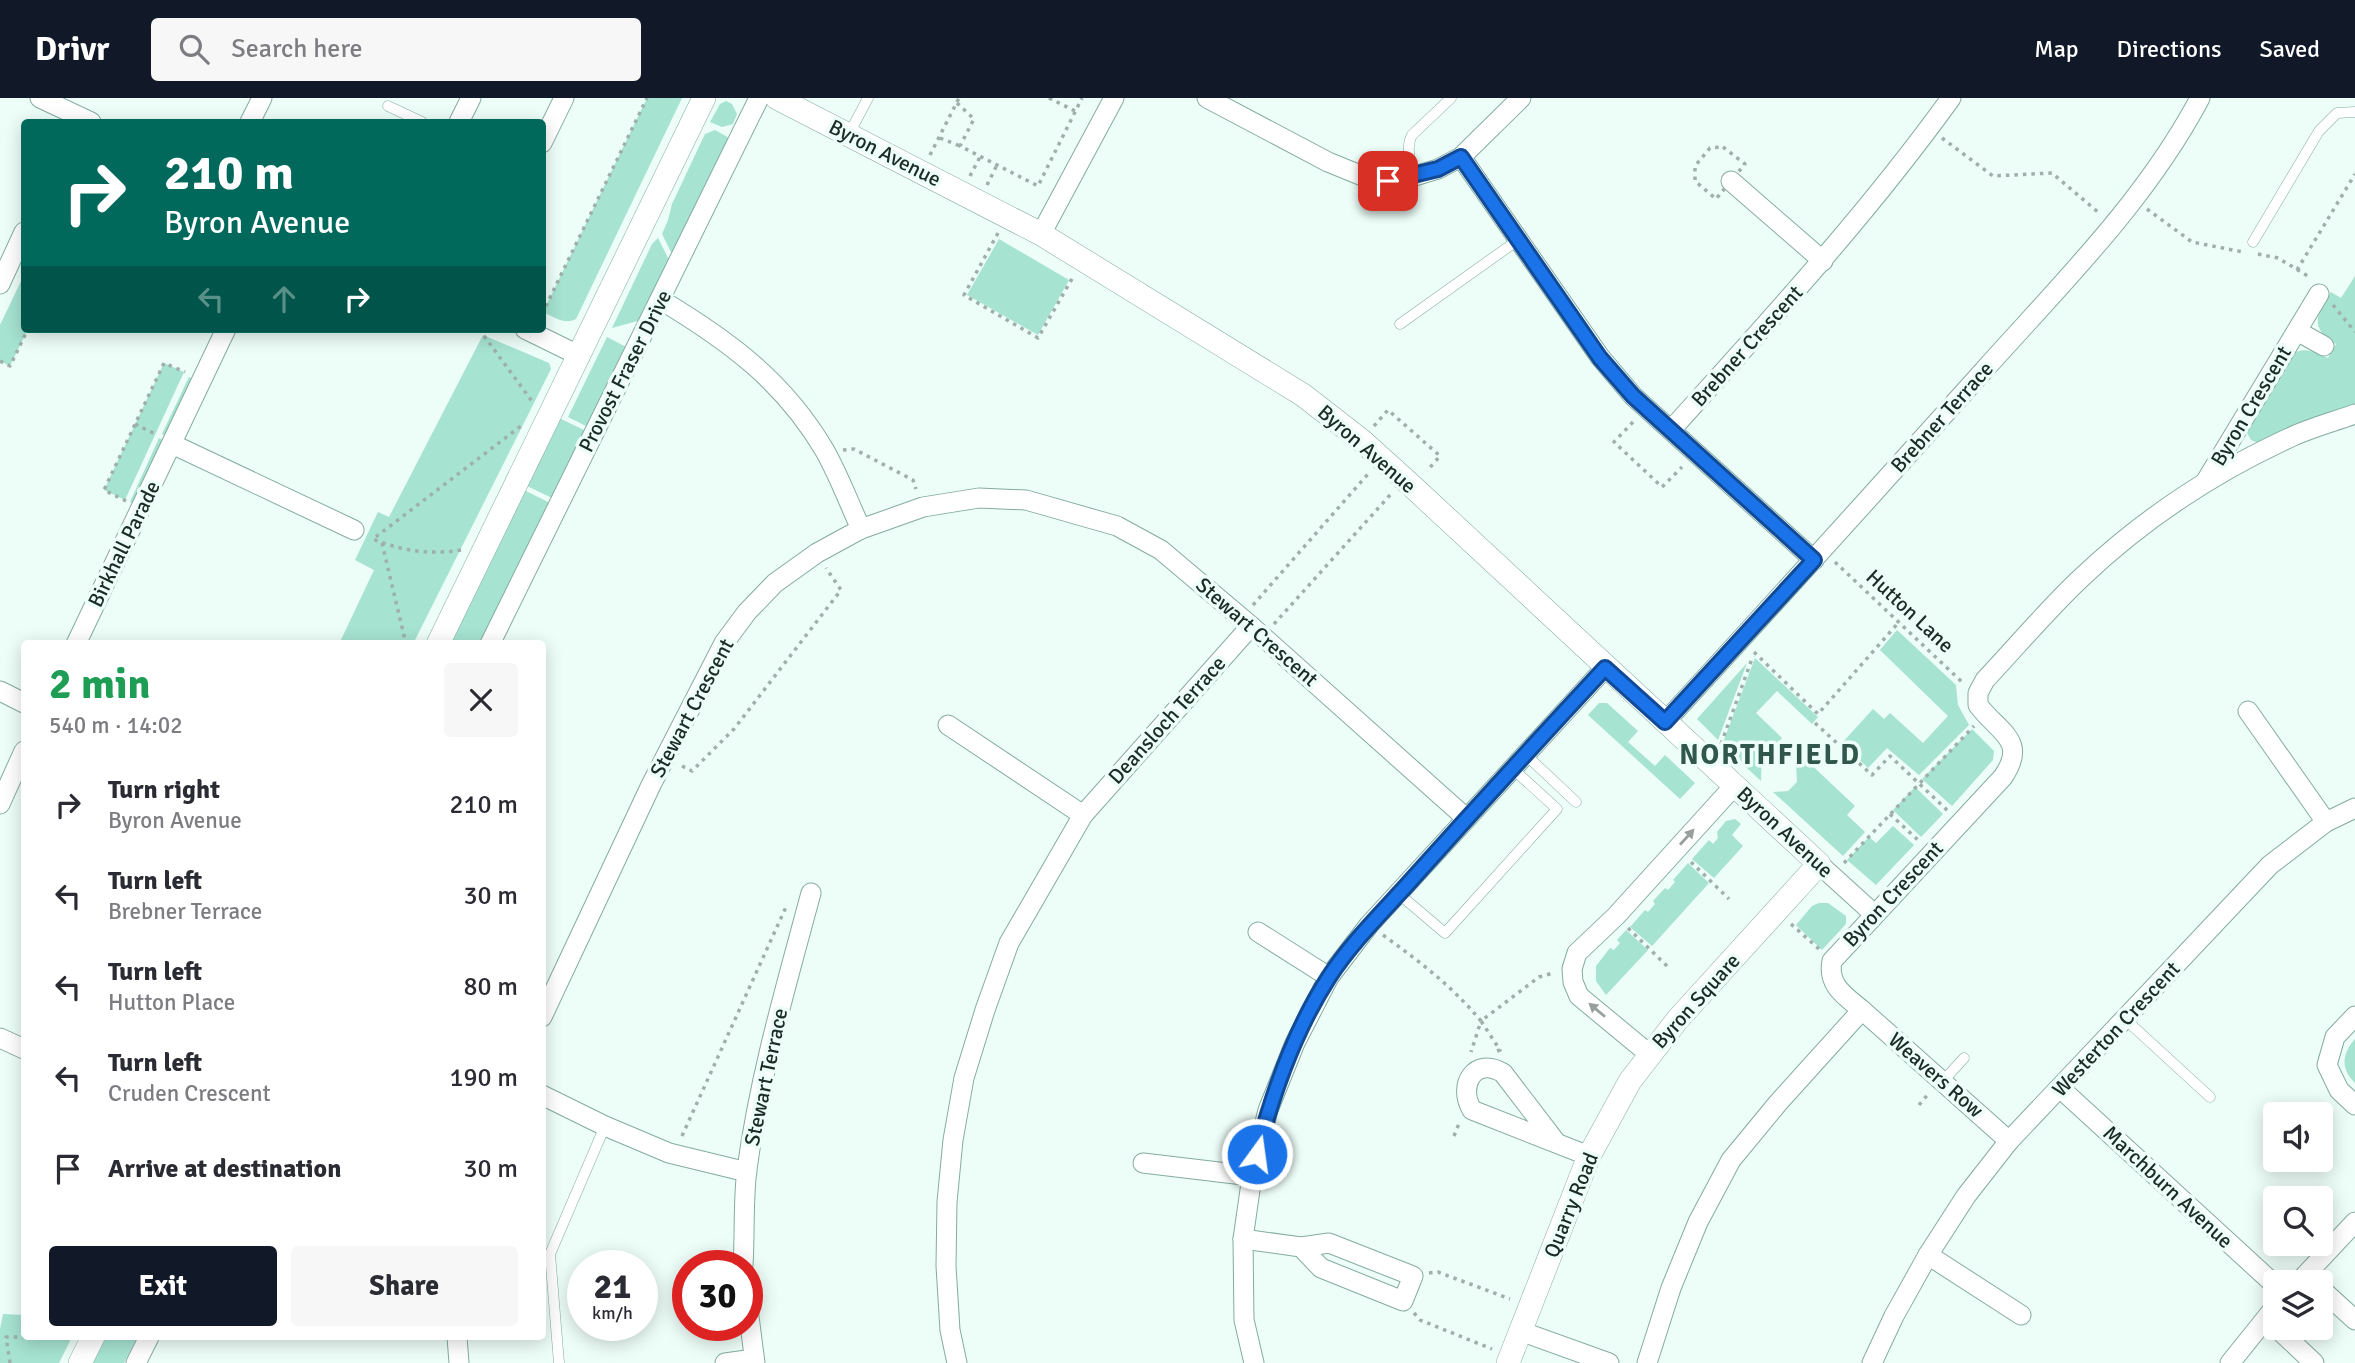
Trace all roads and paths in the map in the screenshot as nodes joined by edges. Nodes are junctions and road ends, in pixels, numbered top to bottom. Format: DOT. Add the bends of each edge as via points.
graph roads {
  1 [pos="40,98"];
  2 [pos="262,98"];
  3 [pos="471,98"];
  4 [pos="564,98"];
  5 [pos="647,98"];
  6 [pos="704,98"];
  7 [pos="759,98"];
  8 [pos="777,98"];
  9 [pos="868,98"];
  10 [pos="1049,98"];
  11 [pos="1082,98"];
  12 [pos="1114,98"];
  13 [pos="1207,98"];
  14 [pos="1451,98"];
  15 [pos="1521,98"];
  16 [pos="1951,98"];
  17 [pos="2200,98"];
  18 [pos="958,100"];
  19 [pos="388,106"];
  20 [pos="1075,111"];
  21 [pos="2355,112"];
  22 [pos="78,119"];
  23 [pos="252,119"];
  24 [pos="416,119"];
  25 [pos="460,119"];
  26 [pos="1930,128"];
  27 [pos="849,134"];
  28 [pos="546,135"];
  29 [pos="940,138"];
  30 [pos="960,146"];
  31 [pos="930,156"];
  32 [pos="981,157"];
  33 [pos="1461,157"];
  34 [pos="997,165"];
  35 [pos="2355,174"];
  36 [pos="1415,176"];
  37 [pos="970,177"];
  38 [pos="1731,181"];
  39 [pos="986,186"];
  40 [pos="2134,199"];
  41 [pos="2114,225"];
  42 [pos="999,231"];
  43 [pos="1041,234"];
  44 [pos="21,238"];
  45 [pos="1518,240"];
  46 [pos="2252,242"];
  47 [pos="1823,261"];
  48 [pos="2297,270"];
  49 [pos="1074,275"];
  50 [pos="0,284"];
  51 [pos="2319,294"];
  52 [pos="661,300"];
  53 [pos="546,306"];
  54 [pos="1400,324"];
  55 [pos="2297,331"];
  56 [pos="2355,332"];
  57 [pos="26,333"];
  58 [pos="224,333"];
  59 [pos="482,333"];
  60 [pos="533,333"];
  61 [pos="2324,346"];
  62 [pos="580,356"];
  63 [pos="0,361"];
  64 [pos="187,373"];
  65 [pos="536,405"];
  66 [pos="1647,408"];
  67 [pos="2355,414"];
  68 [pos="526,423"];
  69 [pos="135,424"];
  70 [pos="1671,430"];
  71 [pos="165,439"];
  72 [pos="1360,440"];
  73 [pos="854,449"];
  74 [pos="1695,452"];
  75 [pos="1381,460"];
  76 [pos="2205,482"];
  77 [pos="1408,483"];
  78 [pos="127,501"];
  79 [pos="923,507"];
  80 [pos="861,529"];
  81 [pos="354,530"];
  82 [pos="382,543"];
  83 [pos="465,549"];
  84 [pos="817,553"];
  85 [pos="1819,555"];
  86 [pos="1899,622"];
  87 [pos="1252,626"];
  88 [pos="78,640"];
  89 [pos="405,640"];
  90 [pos="440,640"];
  91 [pos="492,640"];
  92 [pos="1757,645"];
  93 [pos="1754,652"];
  94 [pos="1605,668"];
  95 [pos="0,691"];
  96 [pos="1978,693"];
  97 [pos="21,702"];
  98 [pos="2248,711"];
  99 [pos="1985,715"];
  100 [pos="1665,722"];
  101 [pos="1815,723"];
  102 [pos="948,725"];
  103 [pos="664,759"];
  104 [pos="21,761"];
  105 [pos="1519,761"];
  106 [pos="1713,766"];
  107 [pos="1919,783"];
  108 [pos="1734,786"];
  109 [pos="1576,802"];
  110 [pos="0,804"];
  111 [pos="2355,808"];
  112 [pos="1890,814"];
  113 [pos="1083,815"];
  114 [pos="1466,818"];
  115 [pos="1960,822"];
  116 [pos="2326,822"];
  117 [pos="1677,849"];
  118 [pos="1931,853"];
  119 [pos="1825,870"];
  120 [pos="811,893"];
  121 [pos="1399,894"];
  122 [pos="1729,900"];
  123 [pos="1777,911"];
  124 [pos="1874,914"];
  125 [pos="1616,916"];
  126 [pos="1369,925"];
  127 [pos="1258,932"];
  128 [pos="1832,961"];
  129 [pos="1572,968"];
  130 [pos="1669,968"];
  131 [pos="1329,978"];
  132 [pos="546,1009"];
  133 [pos="1862,1010"];
  134 [pos="2355,1016"];
  135 [pos="2125,1019"];
  136 [pos="1480,1021"];
  137 [pos="0,1038"];
  138 [pos="21,1048"];
  139 [pos="1649,1054"];
  140 [pos="1480,1055"];
  141 [pos="1490,1055"];
  142 [pos="1964,1058"];
  143 [pos="1943,1081"];
  144 [pos="2060,1088"];
  145 [pos="546,1097"];
  146 [pos="2210,1097"];
  147 [pos="2355,1105"];
  148 [pos="605,1126"];
  149 [pos="1555,1141"];
  150 [pos="2009,1141"];
  151 [pos="674,1154"];
  152 [pos="1590,1156"];
  153 [pos="1143,1163"];
  154 [pos="747,1172"];
  155 [pos="1252,1175"];
  156 [pos="2355,1222"];
  157 [pos="1243,1239"];
  158 [pos="1301,1247"];
  159 [pos="744,1250"];
  160 [pos="1928,1255"];
  161 [pos="2319,1270"];
  162 [pos="2263,1274"];
  163 [pos="1413,1276"];
  164 [pos="1403,1301"];
  165 [pos="2333,1301"];
  166 [pos="1530,1306"];
  167 [pos="2021,1315"];
  168 [pos="2355,1320"];
  169 [pos="2263,1330"];
  170 [pos="1520,1331"];
  171 [pos="0,1335"];
  172 [pos="6,1337"];
  173 [pos="21,1337"];
  174 [pos="92,1340"];
  175 [pos="148,1340"];
  176 [pos="457,1340"];
  177 [pos="2292,1340"];
  178 [pos="752,1341"];
  179 [pos="1510,1359"];
  180 [pos="754,1361"];
  181 [pos="10,1363"];
  182 [pos="80,1363"];
  183 [pos="136,1363"];
  184 [pos="459,1363"];
  185 [pos="559,1363"];
  186 [pos="725,1363"];
  187 [pos="957,1363"];
  188 [pos="1254,1363"];
  189 [pos="1609,1363"];
  190 [pos="1647,1363"];
  191 [pos="1872,1363"];
  192 [pos="2230,1363"];
  193 [pos="2314,1363"];
  1 -- 22 [label="street"];
  2 -- 23 [label="street"];
  3 -- 25 [label="street"];
  4 -- 28 [label="street"];
  5 -- 53 [label="path"];
  6 -- 62 [label="street"];
  7 -- 52 [label="street, Provost Fraser Drive"];
  8 -- 27 [label="street, Byron Avenue"];
  9 -- 27 [label="lane"];
  10 -- 20 [label="path"];
  11 -- 20 [label="path"];
  12 -- 43 [label="street"];
  13 -- 36 [label="street" via="1360,175 1388,181"];
  14 -- 36 [label="lane" via="1408,142"];
  15 -- 33 [label="street"];
  16 -- 26 [label="street, Brebner Crescent"];
  17 -- 40 [label="street, Brebner Terrace"];
  18 -- 29 [label="path"];
  18 -- 30 [label="path" via="974,119"];
  19 -- 24 [label="lane"];
  20 -- 34 [label="path" via="1038,186"];
  21 -- 46 [label="lane" via="2337,113 2319,131"];
  26 -- 41 [label="path" via="1993,176 2052,173"];
  26 -- 47 [label="street, Brebner Crescent"];
  27 -- 43 [label="street, Byron Avenue"];
  29 -- 30 [label="path"];
  29 -- 31 [label="path"];
  30 -- 32 [label="path"];
  32 -- 34 [label="path"];
  32 -- 37 [label="path"];
  33 -- 36 [label="street"];
  33 -- 45 [label="street"];
  34 -- 39 [label="path"];
  35 -- 48 [label="path"];
  38 -- 47 [label="street"];
  40 -- 41 [label="street, Brebner Terrace"];
  40 -- 48 [label="path" via="2192,242 2278,258"];
  41 -- 85 [label="street, Brebner Terrace"];
  42 -- 49 [label="path" via="964,295 1038,338"];
  43 -- 72 [label="street, Byron Avenue" via="1303,395"];
  44 -- 50 [label="street"];
  45 -- 54 [label="lane"];
  45 -- 66 [label="street" via="1600,358"];
  47 -- 70 [label="street, Brebner Crescent"];
  48 -- 51 [label="path" via="2319,283"];
  51 -- 55 [label="street, Byron Crescent"];
  51 -- 56 [label="path"];
  52 -- 80 [label="street" via="731,344 783,392 825,451"];
  52 -- 91 [label="street, Provost Fraser Drive"];
  55 -- 61 [label="street, Byron Crescent"];
  55 -- 76 [label="street, Byron Crescent"];
  57 -- 63 [label="path" via="10,366"];
  58 -- 71 [label="street, Birkhall Parade"];
  59 -- 65 [label="path"];
  60 -- 62 [label="street"];
  62 -- 90 [label="street"];
  64 -- 69 [label="path" via="164,363"];
  66 -- 70 [label="street"];
  66 -- 74 [label="path" via="1614,442 1662,487"];
  67 -- 76 [label="street, Byron Crescent" via="2291,437"];
  68 -- 82 [label="path" via="373,539"];
  69 -- 71 [label="path"];
  69 -- 78 [label="path" via="104,491"];
  70 -- 74 [label="street"];
  71 -- 81 [label="street"];
  71 -- 88 [label="street, Birkhall Parade"];
  72 -- 75 [label="street, Byron Avenue"];
  72 -- 77 [label="path" via="1388,410 1440,456"];
  73 -- 79 [label="path" via="913,480"];
  74 -- 85 [label="street"];
  75 -- 77 [label="street, Byron Avenue"];
  75 -- 87 [label="path"];
  76 -- 96 [label="street, Byron Crescent" via="2127,538 2080,579"];
  77 -- 87 [label="path"];
  77 -- 94 [label="street, Byron Avenue"];
  79 -- 80 [label="street, Stewart Crescent"];
  79 -- 87 [label="street, Stewart Crescent" via="979,498 1026,500 1117,526 1161,550"];
  80 -- 84 [label="street, Stewart Crescent"];
  82 -- 83 [label="path" via="410,551"];
  82 -- 89 [label="path"];
  84 -- 103 [label="street, Stewart Crescent" via="775,583 747,612 724,643"];
  84 -- 103 [label="path" via="841,590 734,729 692,771"];
  85 -- 86 [label="path, Hutton Lane"];
  85 -- 100 [label="street, Brebner Terrace"];
  86 -- 93 [label="path" via="1818,714"];
  86 -- 96 [label="path, Hutton Lane"];
  87 -- 113 [label="street, Deansloch Terrace"];
  87 -- 114 [label="street, Stewart Crescent"];
  92 -- 93 [label="path"];
  93 -- 106 [label="path"];
  94 -- 100 [label="street, Byron Avenue"];
  94 -- 105 [label="street"];
  95 -- 97 [label="street"];
  96 -- 99 [label="street, Byron Crescent" via="1978,705"];
  98 -- 116 [label="street"];
  99 -- 107 [label="path"];
  99 -- 115 [label="street, Byron Crescent" via="2007,736 2013,748 2012,763"];
  100 -- 106 [label="street, Byron Avenue"];
  101 -- 107 [label="path" via="1872,775 1889,756"];
  102 -- 113 [label="street"];
  103 -- 132 [label="street, Stewart Crescent"];
  104 -- 110 [label="street"];
  105 -- 109 [label="lane"];
  105 -- 114 [label="street"];
  105 -- 121 [label="lane" via="1557,809 1445,933"];
  106 -- 108 [label="street, Byron Avenue"];
  107 -- 112 [label="path"];
  107 -- 115 [label="path"];
  117 -- 108 [label="street, one-way"];
  108 -- 119 [label="street, Byron Avenue"];
  111 -- 116 [label="street, Westerton Crescent"];
  112 -- 118 [label="path"];
  112 -- 119 [label="path"];
  113 -- 187 [label="street, Deansloch Terrace" via="1009,943 964,1078 947,1202 946,1266"];
  114 -- 121 [label="street"];
  115 -- 118 [label="street, Byron Crescent"];
  116 -- 135 [label="street, Westerton Crescent" via="2270,865"];
  117 -- 122 [label="path"];
  117 -- 125 [label="street"];
  118 -- 124 [label="street, Byron Crescent"];
  119 -- 123 [label="street, Byron Square"];
  119 -- 124 [label="street, Byron Avenue"];
  120 -- 151 [label="path" via="789,900"];
  120 -- 154 [label="street, Stewart Terrace" via="773,1029"];
  121 -- 126 [label="street"];
  123 -- 128 [label="path"];
  123 -- 139 [label="street, Byron Square"];
  124 -- 128 [label="street, Byron Crescent"];
  125 -- 129 [label="street" via="1577,953"];
  125 -- 130 [label="path"];
  126 -- 131 [label="street"];
  126 -- 136 [label="path" via="1436,974"];
  127 -- 131 [label="street"];
  128 -- 133 [label="street, Byron Crescent" via="1834,984"];
  129 -- 136 [label="path" via="1539,977"];
  139 -- 129 [label="street, Byron Square, one-way" via="1579,996"];
  131 -- 155 [label="street" via="1295,1043 1268,1110"];
  133 -- 143 [label="street, Weavers Row"];
  133 -- 190 [label="street" via="1731,1160 1698,1222"];
  134 -- 147 [label="street" via="2335,1037 2327,1065 2339,1090"];
  135 -- 144 [label="street, Westerton Crescent"];
  135 -- 146 [label="lane"];
  136 -- 140 [label="path" via="1470,1055"];
  136 -- 141 [label="path" via="1500,1050"];
  137 -- 138 [label="street"];
  139 -- 152 [label="street, Quarry Road"];
  142 -- 143 [label="lane"];
  143 -- 150 [label="street, Weavers Row"];
  144 -- 150 [label="street, Westerton Crescent"];
  144 -- 162 [label="street, Marchburn Avenue"];
  145 -- 148 [label="street"];
  148 -- 151 [label="street"];
  148 -- 185 [label="lane" via="550,1254"];
  149 -- 149 [label="street" via="1472,1110 1465,1087 1472,1074 1490,1068 1503,1073"];
  149 -- 152 [label="street"];
  150 -- 160 [label="street, Westerton Crescent"];
  151 -- 154 [label="street"];
  152 -- 166 [label="street, Quarry Road"];
  153 -- 155 [label="street"];
  154 -- 159 [label="street, Stewart Terrace"];
  155 -- 157 [label="street"];
  156 -- 161 [label="street"];
  157 -- 158 [label="street"];
  157 -- 188 [label="street" via="1244,1320"];
  158 -- 163 [label="street" via="1329,1243"];
  158 -- 164 [label="street" via="1321,1268"];
  160 -- 167 [label="street"];
  160 -- 191 [label="street, Westerton Crescent"];
  163 -- 164 [label="street"];
  163 -- 166 [label="path" via="1438,1272"];
  164 -- 179 [label="path" via="1420,1320"];
  165 -- 168 [label="street"];
  166 -- 170 [label="street, Quarry Road"];
  169 -- 192 [label="street"];
  170 -- 179 [label="street, Quarry Road"];
  170 -- 189 [label="street"];
  171 -- 172 [label="path"];
  172 -- 173 [label="path"];
  172 -- 181 [label="path"];
  174 -- 182 [label="street"];
  175 -- 183 [label="street"];
  176 -- 184 [label="street"];
  177 -- 193 [label="street"];
  178 -- 180 [label="street"];
  180 -- 186 [label="street"];
}
